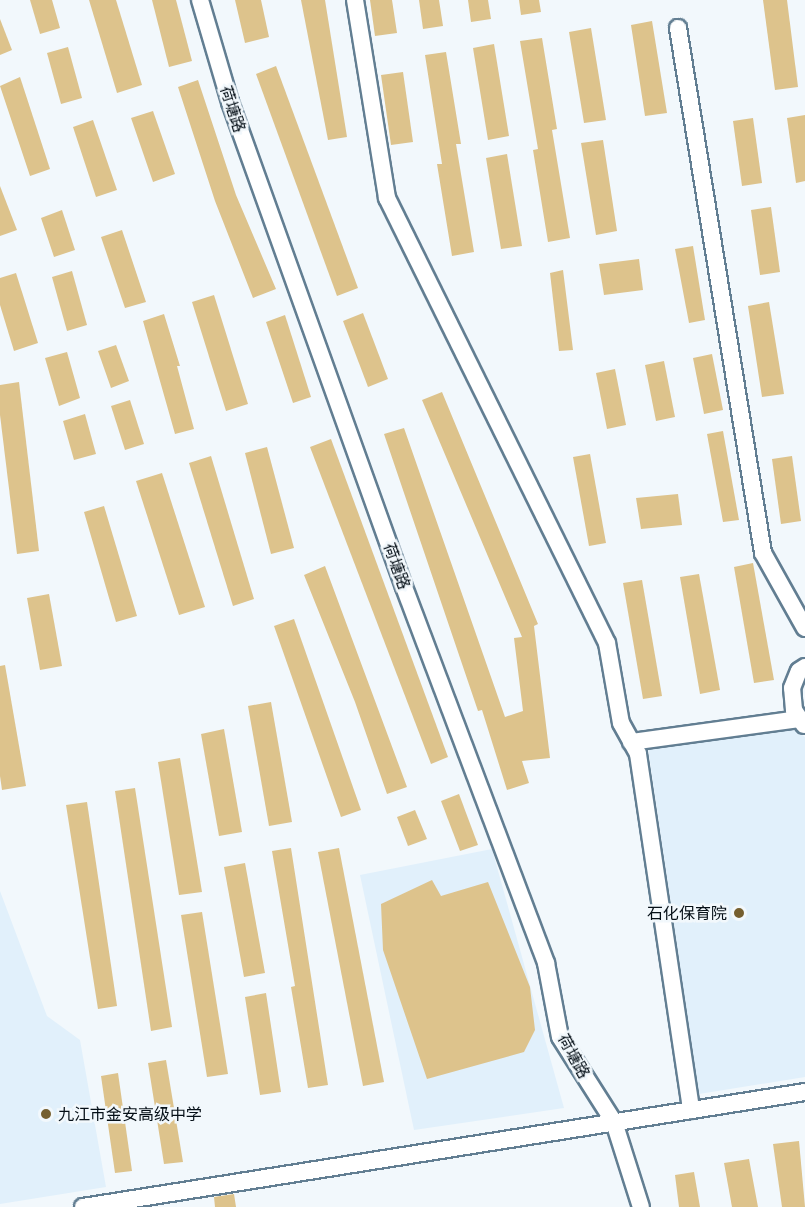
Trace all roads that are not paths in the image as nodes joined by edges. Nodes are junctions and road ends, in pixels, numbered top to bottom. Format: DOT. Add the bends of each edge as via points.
graph roads {
  1 [pos="200,0"];
  2 [pos="356,0"];
  3 [pos="678,28"];
  4 [pos="805,628"];
  5 [pos="805,667"];
  6 [pos="801,722"];
  7 [pos="631,742"];
  8 [pos="805,1092"];
  9 [pos="692,1110"];
  10 [pos="614,1122"];
  11 [pos="83,1207"];
  12 [pos="641,1207"];
  1 -- 10 [label="street, 荷塘路" via="230,102 546,963 560,1037"];
  2 -- 7 [label="street" via="387,198 607,643 621,723"];
  3 -- 4 [label="street" via="763,553"];
  5 -- 6 [label="street" via="792,688 794,710"];
  6 -- 7 [label="street"];
  7 -- 9 [label="street" via="638,754"];
  8 -- 9 [label="street"];
  9 -- 10 [label="street"];
  10 -- 11 [label="street"];
  10 -- 12 [label="street, 荷塘路"];
}
